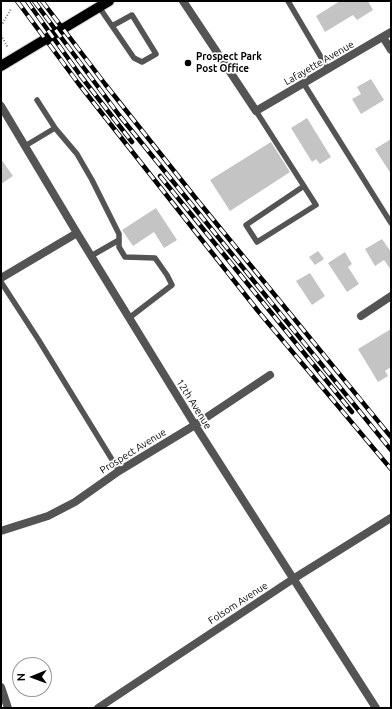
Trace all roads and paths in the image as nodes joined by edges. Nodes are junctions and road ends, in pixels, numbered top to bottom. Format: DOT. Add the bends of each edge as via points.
graph roads {
  1 [pos="109,1"];
  2 [pos="183,1"];
  3 [pos="288,1"];
  4 [pos="99,7"];
  5 [pos="11,8"];
  6 [pos="1,26"];
  7 [pos="112,26"];
  8 [pos="391,32"];
  9 [pos="1,36"];
  10 [pos="383,37"];
  11 [pos="391,50"];
  12 [pos="10,51"];
  13 [pos="1,66"];
  14 [pos="328,69"];
  15 [pos="304,84"];
  16 [pos="37,100"];
  17 [pos="1,106"];
  18 [pos="256,111"];
  19 [pos="55,128"];
  20 [pos="25,146"];
  21 [pos="304,186"];
  22 [pos="391,223"];
  23 [pos="77,233"];
  24 [pos="119,240"];
  25 [pos="91,256"];
  26 [pos="1,278"];
  27 [pos="1,282"];
  28 [pos="391,296"];
  29 [pos="361,316"];
  30 [pos="129,318"];
  31 [pos="270,375"];
  32 [pos="194,425"];
  33 [pos="118,471"];
  34 [pos="391,518"];
  35 [pos="1,531"];
  36 [pos="293,579"];
  37 [pos="1,687"];
  38 [pos="8,708"];
  39 [pos="98,708"];
  40 [pos="376,708"];
  1 -- 4 [label="main road"];
  2 -- 18 [label="street"];
  3 -- 14 [label="lane"];
  4 -- 7 [label="lane"];
  4 -- 13 [label="main road"];
  5 -- 6 [label="path"];
  7 -- 7 [label="lane" via="132,15 156,54 142,62 134,58"];
  8 -- 10 [label="street, Lafayette Avenue"];
  9 -- 12 [label="path"];
  10 -- 11 [label="street"];
  10 -- 14 [label="street, Lafayette Avenue"];
  14 -- 15 [label="street, Lafayette Avenue"];
  15 -- 18 [label="street, Lafayette Avenue"];
  15 -- 22 [label="lane"];
  16 -- 19 [label="lane"];
  17 -- 20 [label="street, 12th Avenue"];
  18 -- 21 [label="lane"];
  19 -- 20 [label="lane"];
  19 -- 24 [label="lane" via="77,154 92,180 119,234"];
  20 -- 23 [label="street, 12th Avenue"];
  21 -- 21 [label="lane" via="316,205 256,242 246,225"];
  23 -- 25 [label="street, 12th Avenue"];
  23 -- 26 [label="street"];
  24 -- 25 [label="lane"];
  24 -- 30 [label="lane" via="119,247 125,257 155,258 172,285"];
  25 -- 30 [label="street, 12th Avenue"];
  27 -- 33 [label="lane"];
  28 -- 29 [label="street"];
  30 -- 32 [label="street, 12th Avenue"];
  31 -- 32 [label="street, Prospect Avenue"];
  32 -- 33 [label="street, Prospect Avenue"];
  32 -- 36 [label="street, 12th Avenue"];
  33 -- 35 [label="street, Prospect Avenue" via="55,513"];
  34 -- 36 [label="street, Folsom Avenue"];
  36 -- 39 [label="street, Folsom Avenue"];
  36 -- 40 [label="street, 12th Avenue"];
  37 -- 38 [label="street"];
}
